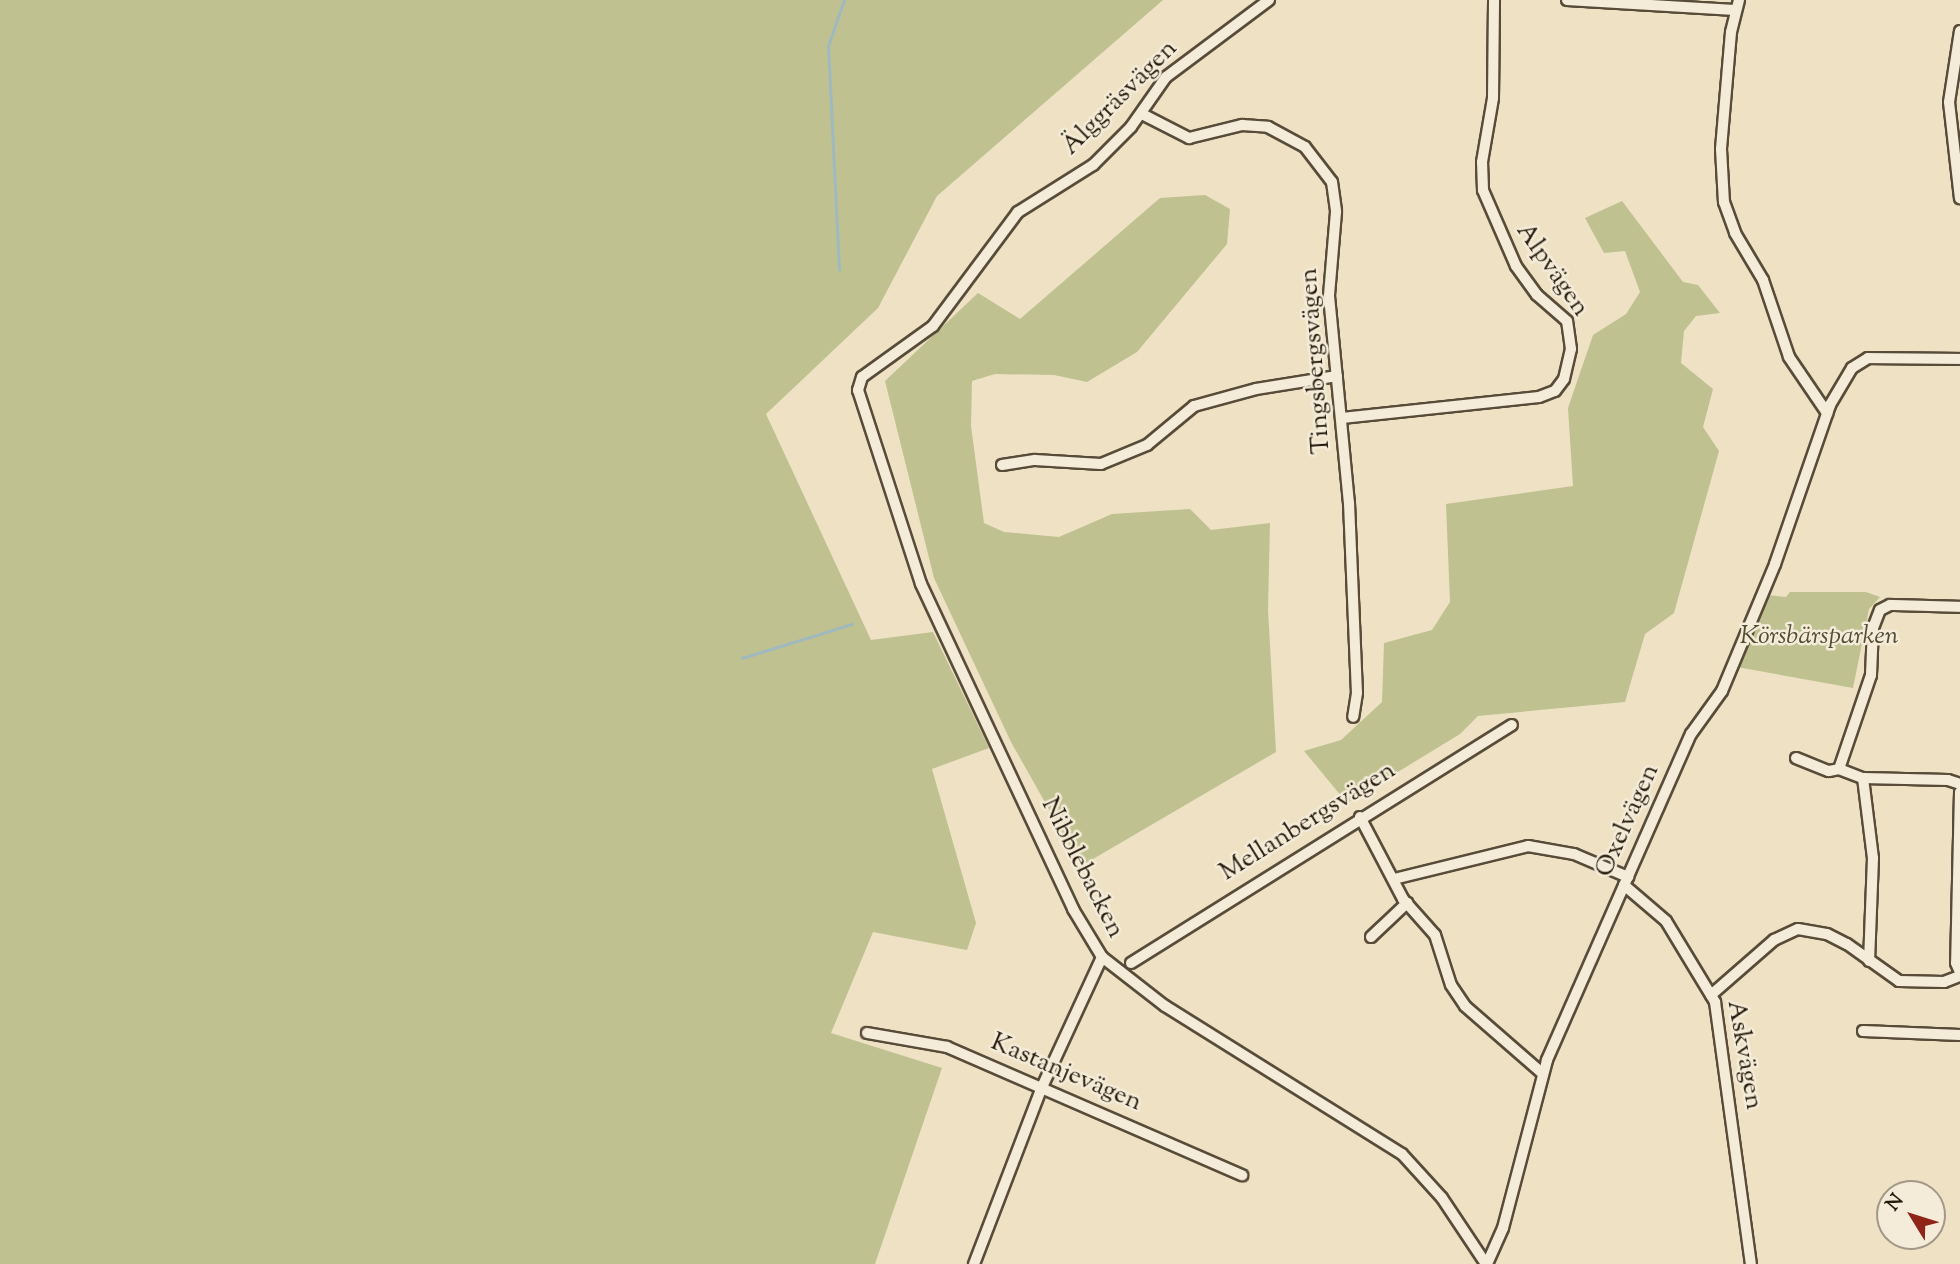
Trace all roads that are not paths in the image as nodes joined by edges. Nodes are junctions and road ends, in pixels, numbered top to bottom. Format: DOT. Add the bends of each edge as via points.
graph roads {
  1 [pos="1269,0"];
  2 [pos="1494,0"];
  3 [pos="1567,0"];
  4 [pos="1737,5"];
  5 [pos="1960,31"];
  6 [pos="1142,114"];
  7 [pos="1955,126"];
  8 [pos="1960,198"];
  9 [pos="1960,359"];
  10 [pos="1337,376"];
  11 [pos="862,377"];
  12 [pos="1828,409"];
  13 [pos="1342,418"];
  14 [pos="1002,465"];
  15 [pos="1960,607"];
  16 [pos="1353,717"];
  17 [pos="1512,725"];
  18 [pos="1796,758"];
  19 [pos="1839,769"];
  20 [pos="1863,778"];
  21 [pos="1960,784"];
  22 [pos="1960,792"];
  23 [pos="1360,817"];
  24 [pos="1394,879"];
  25 [pos="1626,881"];
  26 [pos="1406,903"];
  27 [pos="1371,937"];
  28 [pos="1102,957"];
  29 [pos="1869,961"];
  30 [pos="1131,963"];
  31 [pos="1960,974"];
  32 [pos="1711,995"];
  33 [pos="1863,1031"];
  34 [pos="867,1033"];
  35 [pos="1960,1035"];
  36 [pos="1542,1073"];
  37 [pos="1042,1087"];
  38 [pos="1242,1175"];
  39 [pos="974,1264"];
  40 [pos="1487,1264"];
  41 [pos="1751,1264"];
  1 -- 6 [label="street, Älggräsvägen" via="1166,77"];
  2 -- 13 [label="street, Alpvägen" via="1493,98 1482,162 1483,190 1490,217 1516,266 1538,295 1567,321 1571,349 1564,379 1555,391 1539,397"];
  3 -- 4 [label="street"];
  4 -- 12 [label="street" via="1721,149 1724,202 1735,233 1763,280 1789,357"];
  5 -- 7 [label="street" via="1950,84"];
  6 -- 10 [label="street, Tingsbergsvägen" via="1189,138 1241,125 1268,127 1297,140 1321,164 1336,203 1329,280"];
  6 -- 11 [label="street, Älggräsvägen" via="1093,164 1018,212 933,326"];
  7 -- 8 [label="street"];
  9 -- 12 [label="street, Oxelvägen" via="1868,358 1852,368"];
  10 -- 13 [label="street, Tingsbergsvägen"];
  10 -- 14 [label="street" via="1256,389 1194,406 1147,445 1101,464 1035,460"];
  11 -- 28 [label="street, Nibblebacken" via="858,390 921,584 1073,909"];
  12 -- 25 [label="street, Oxelvägen" via="1775,564 1722,691 1691,734"];
  13 -- 16 [label="street, Tingsbergsvägen" via="1357,693"];
  15 -- 19 [label="street" via="1890,606 1880,610 1873,628 1871,675"];
  17 -- 23 [label="street, Mellanbergsvägen"];
  18 -- 19 [label="street" via="1829,771"];
  19 -- 20 [label="street"];
  20 -- 21 [label="street"];
  20 -- 29 [label="street" via="1873,858"];
  22 -- 31 [label="street" via="1956,963"];
  23 -- 24 [label="street"];
  23 -- 30 [label="street, Mellanbergsvägen"];
  24 -- 25 [label="street, Askvägen" via="1528,846 1574,854"];
  24 -- 26 [label="street"];
  25 -- 32 [label="street, Askvägen" via="1665,921"];
  25 -- 36 [label="street, Oxelvägen"];
  26 -- 27 [label="street"];
  26 -- 36 [label="street" via="1435,935 1451,985 1465,1006"];
  28 -- 37 [label="street"];
  28 -- 40 [label="street, Nibblebacken" via="1165,1006 1402,1154 1442,1198"];
  29 -- 31 [label="street" via="1899,981 1944,982"];
  29 -- 32 [label="street" via="1827,934 1795,930 1774,940"];
  32 -- 41 [label="street, Askvägen" via="1728,1081"];
  33 -- 35 [label="street"];
  34 -- 37 [label="street, Kastanjevägen" via="947,1047"];
  36 -- 40 [label="street, Oxelvägen" via="1503,1228"];
  37 -- 38 [label="street, Kastanjevägen"];
  37 -- 39 [label="street"];
}
